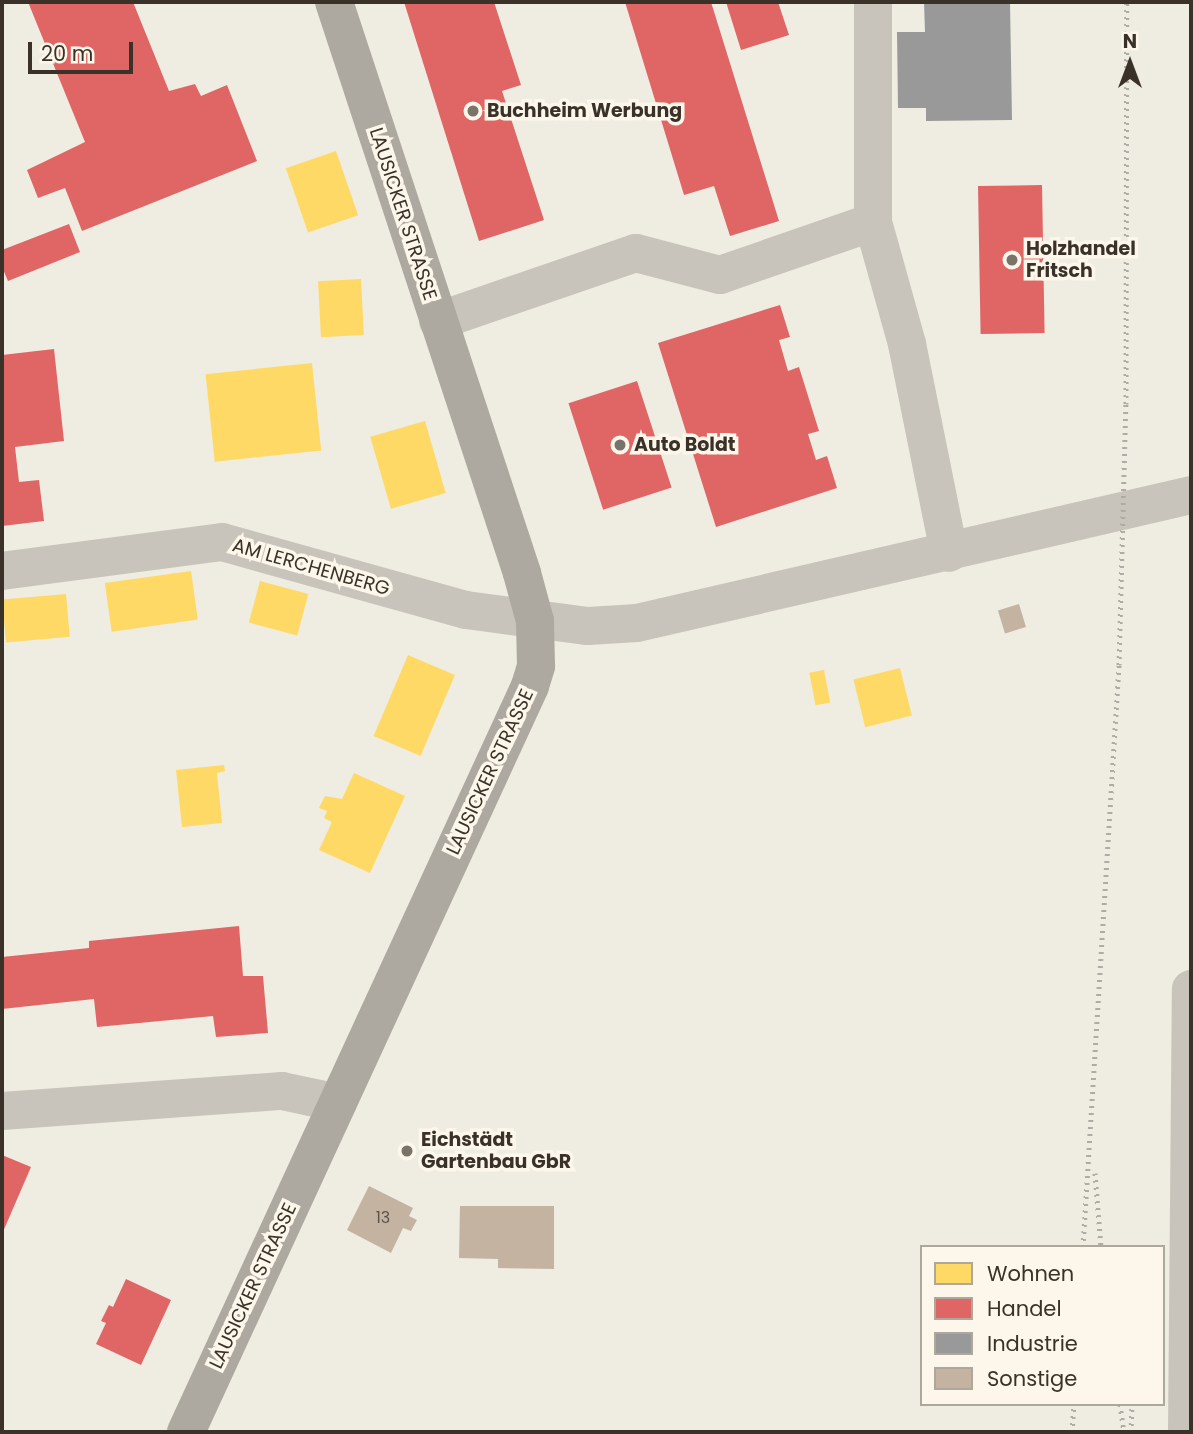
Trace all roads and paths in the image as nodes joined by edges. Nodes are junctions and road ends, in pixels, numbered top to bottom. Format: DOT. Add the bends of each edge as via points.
graph roads {
  1 [pos="334,2"];
  2 [pos="873,2"];
  3 [pos="873,222"];
  4 [pos="438,321"];
  5 [pos="1191,495"];
  6 [pos="949,552"];
  7 [pos="2,570"];
  8 [pos="535,621"];
  9 [pos="1191,989"];
  10 [pos="338,1103"];
  11 [pos="2,1111"];
  12 [pos="186,1432"];
  13 [pos="1187,1432"];
  1 -- 4 [label="main road, LAUSICKER STRASSE"];
  2 -- 3 [label="street"];
  3 -- 4 [label="street" via="720,275 636,253"];
  3 -- 6 [label="street" via="907,344"];
  4 -- 8 [label="main road, LAUSICKER STRASSE"];
  5 -- 6 [label="street, AM LERCHENBERG"];
  6 -- 8 [label="street, AM LERCHENBERG" via="637,623 588,626"];
  7 -- 8 [label="street, AM LERCHENBERG" via="222,542 466,610"];
  8 -- 10 [label="main road, LAUSICKER STRASSE" via="536,655 530,686"];
  9 -- 13 [label="street"];
  10 -- 11 [label="street" via="282,1091"];
  10 -- 12 [label="main road, LAUSICKER STRASSE"];
}
